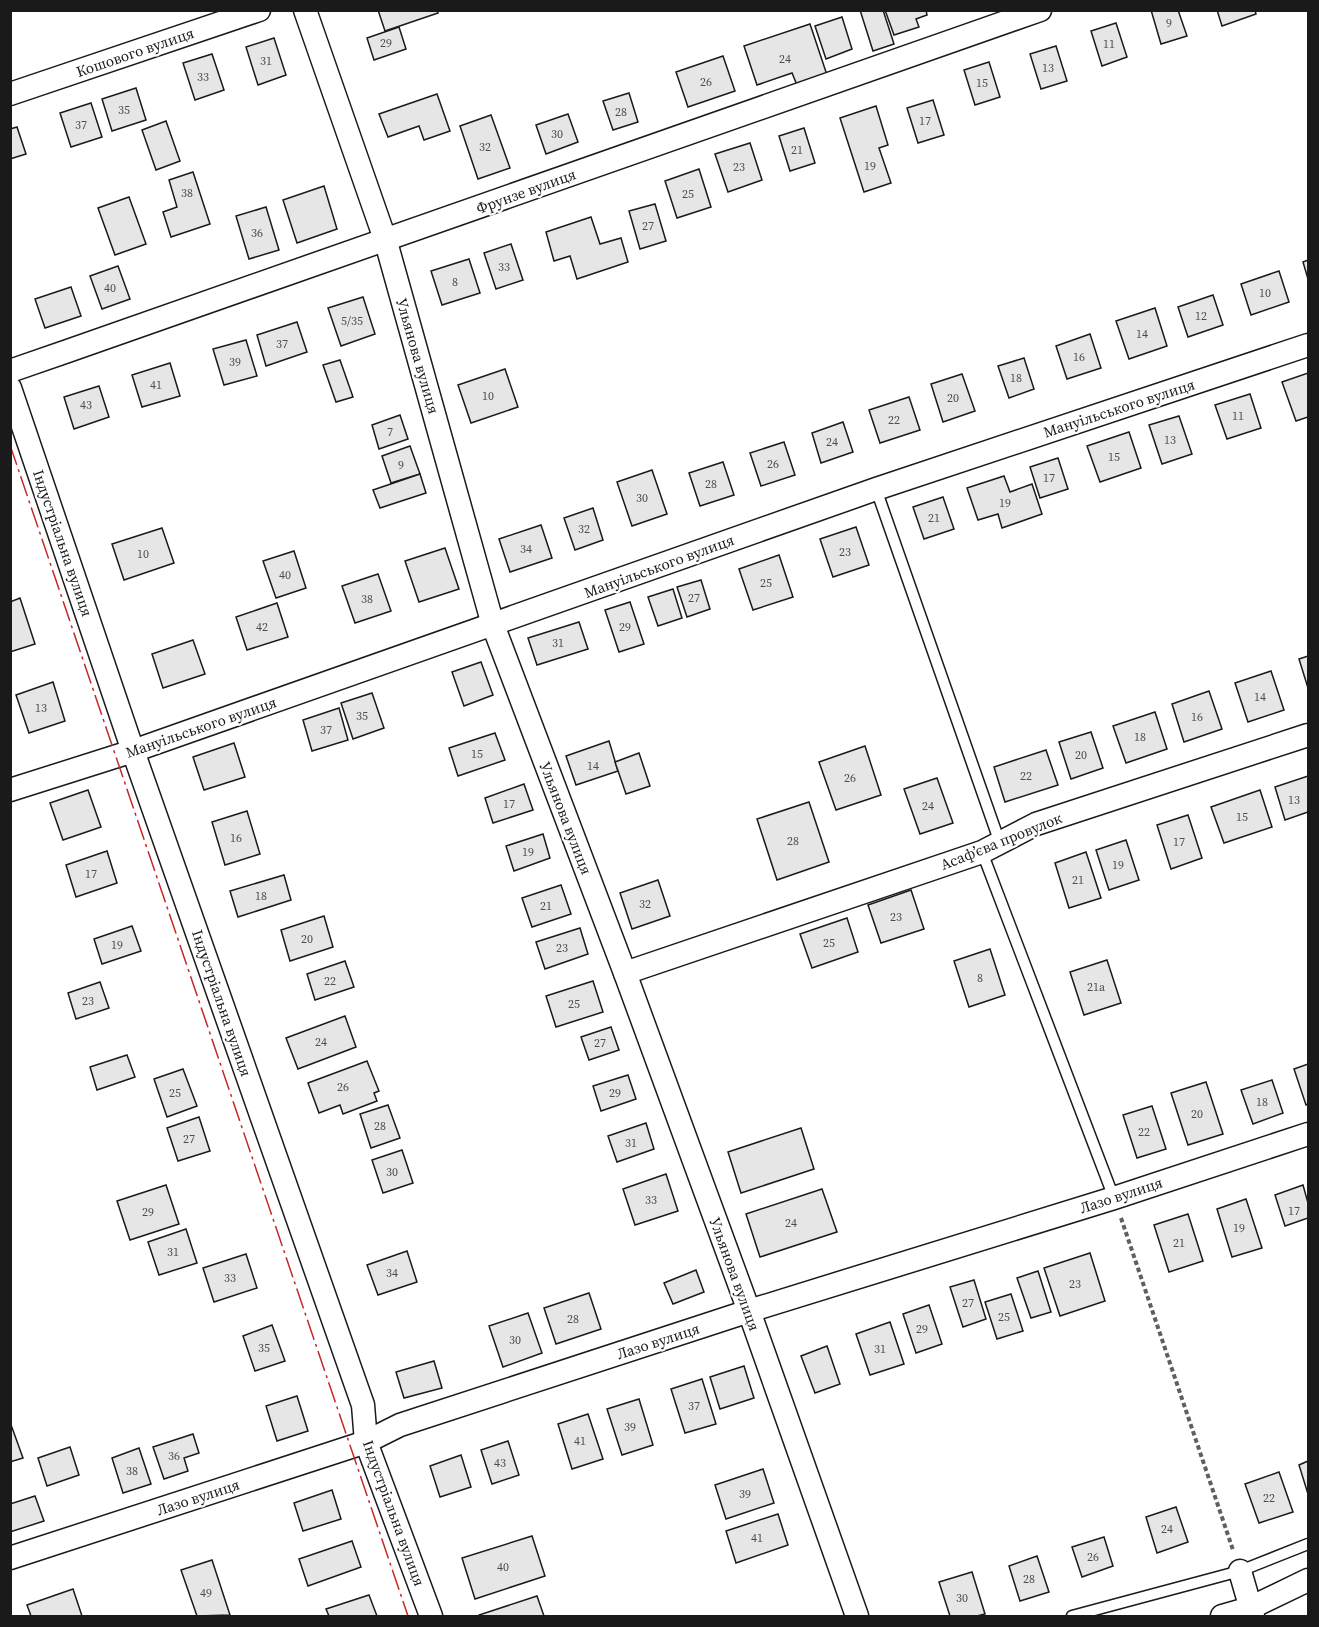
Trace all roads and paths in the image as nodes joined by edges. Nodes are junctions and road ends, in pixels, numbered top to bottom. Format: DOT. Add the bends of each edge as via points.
graph roads {
  1 [pos="259,10"];
  2 [pos="305,10"];
  3 [pos="1041,10"];
  4 [pos="10,94"];
  5 [pos="386,242"];
  6 [pos="1308,345"];
  7 [pos="10,371"];
  8 [pos="10,388"];
  9 [pos="876,489"];
  10 [pos="493,625"];
  11 [pos="1308,735"];
  12 [pos="133,751"];
  13 [pos="10,790"];
  14 [pos="991,848"];
  15 [pos="625,973"];
  16 [pos="1308,1134"];
  17 [pos="1114,1198"];
  18 [pos="749,1311"];
  19 [pos="366,1442"];
  20 [pos="1308,1544"];
  21 [pos="10,1558"];
  22 [pos="1240,1571"];
  23 [pos="1308,1580"];
  24 [pos="1251,1612"];
  25 [pos="431,1617"];
  26 [pos="857,1617"];
  27 [pos="1072,1617"];
  28 [pos="1222,1617"];
  1 -- 4 [label="street, Кошового вулиця"];
  2 -- 5 [label="street, Ульянова вулиця"];
  3 -- 5 [label="street, Фрунзе вулиця"];
  5 -- 7 [label="street, Фрунзе вулиця"];
  5 -- 10 [label="street, Ульянова вулиця"];
  6 -- 9 [label="street, Мануільського вулиця"];
  8 -- 12 [label="street, Індустріальна вулиця"];
  9 -- 10 [label="street, Мануільського вулиця"];
  9 -- 14 [label="lane"];
  10 -- 12 [label="street, Мануільського вулиця"];
  10 -- 15 [label="street, Ульянова вулиця"];
  11 -- 14 [label="street, Асаф’єва провулок" via="1036,824"];
  12 -- 13 [label="street, Мануільського вулиця"];
  12 -- 19 [label="street, Індустріальна вулиця" via="363,1405"];
  14 -- 15 [label="street, Асаф’єва провулок"];
  14 -- 17 [label="lane"];
  15 -- 18 [label="street, Ульянова вулиця"];
  16 -- 17 [label="street, Лазо вулиця"];
  17 -- 18 [label="street, Лазо вулиця"];
  17 -- 22 [label="path"];
  18 -- 19 [label="street, Лазо вулиця" via="400,1425"];
  18 -- 26 [label="street, Ульянова вулиця"];
  19 -- 21 [label="street, Лазо вулиця"];
  19 -- 25 [label="street, Індустріальна вулиця"];
  20 -- 22 [label="lane"];
  22 -- 24 [label="street"];
  22 -- 27 [label="lane"];
  23 -- 24 [label="street"];
  24 -- 28 [label="street"];
}
